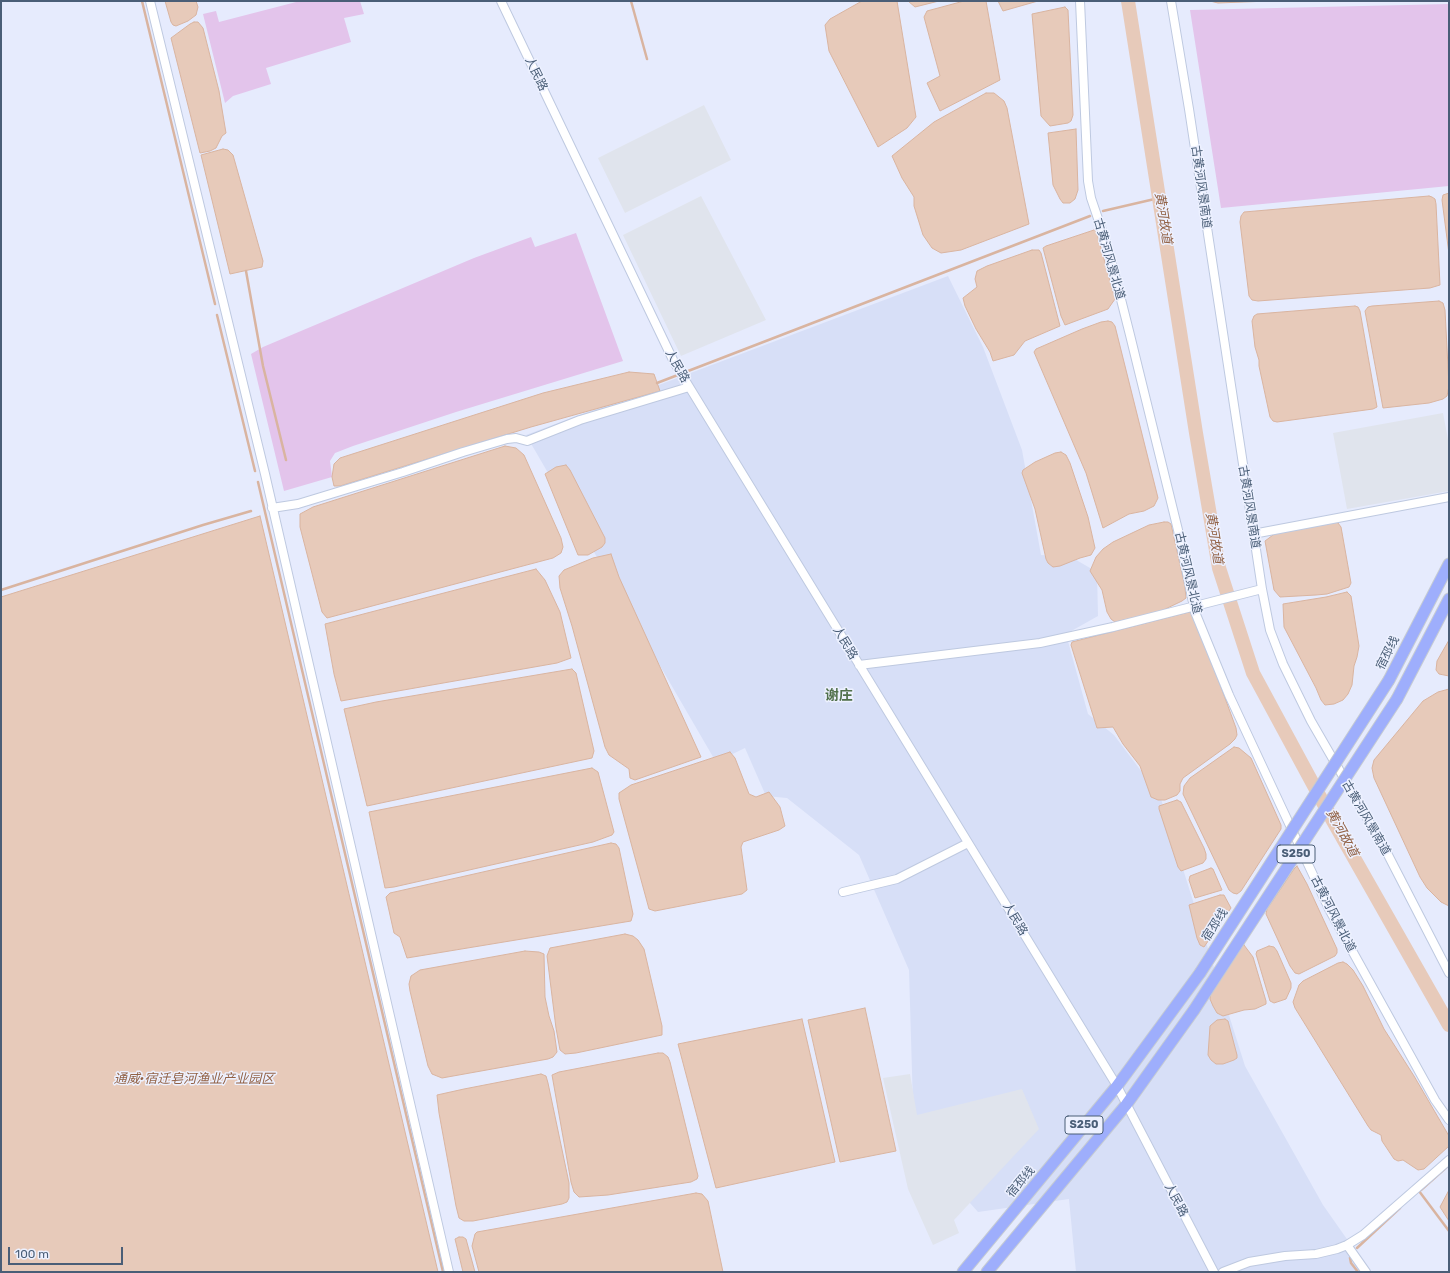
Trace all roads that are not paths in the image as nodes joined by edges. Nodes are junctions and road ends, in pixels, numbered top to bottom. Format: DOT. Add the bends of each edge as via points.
graph roads {
  1 [pos="150,1"];
  2 [pos="501,1"];
  3 [pos="1080,1"];
  4 [pos="1171,1"];
  5 [pos="689,387"];
  6 [pos="1449,497"];
  7 [pos="272,508"];
  8 [pos="1253,534"];
  9 [pos="1449,564"];
  10 [pos="1259,590"];
  11 [pos="1449,599"];
  12 [pos="1197,606"];
  13 [pos="859,665"];
  14 [pos="968,843"];
  15 [pos="843,892"];
  16 [pos="1449,973"];
  17 [pos="1117,1086"];
  18 [pos="1126,1105"];
  19 [pos="1449,1120"];
  20 [pos="1449,1160"];
  21 [pos="1347,1245"];
  22 [pos="449,1272"];
  23 [pos="963,1272"];
  24 [pos="987,1272"];
  25 [pos="1214,1272"];
  26 [pos="1223,1272"];
  27 [pos="1366,1272"];
  1 -- 7 [label="street"];
  2 -- 5 [label="street, 人民路" via="680,374"];
  3 -- 12 [label="street, 古黄河风景北道" via="1090,192 1108,248"];
  4 -- 8 [label="street, 古黄河风景南道"];
  5 -- 7 [label="street" via="580,420 527,441 507,439 304,503"];
  5 -- 13 [label="street, 人民路"];
  6 -- 8 [label="street"];
  7 -- 22 [label="street"];
  8 -- 10 [label="street, 古黄河风景南道"];
  9 -- 17 [label="main road, 宿邳线 / S250, bridge" via="1389,680 1200,974"];
  10 -- 12 [label="street"];
  10 -- 16 [label="street, 古黄河风景南道" via="1282,664 1311,721 1386,851"];
  11 -- 18 [label="main road, S250, bridge" via="1397,699 1194,1010"];
  12 -- 13 [label="street" via="1040,643"];
  12 -- 19 [label="street, 古黄河风景北道" via="1229,695 1329,909 1435,1100"];
  13 -- 14 [label="street, 人民路"];
  14 -- 15 [label="street" via="897,879"];
  14 -- 17 [label="street, 人民路"];
  17 -- 18 [label="street, 人民路"];
  17 -- 23 [label="main road, 宿邳线 / S250"];
  18 -- 24 [label="main road, S250"];
  18 -- 25 [label="street, 人民路"];
  20 -- 21 [label="street" via="1363,1235"];
  21 -- 26 [label="street" via="1316,1254 1249,1262"];
  21 -- 27 [label="street"];
}
